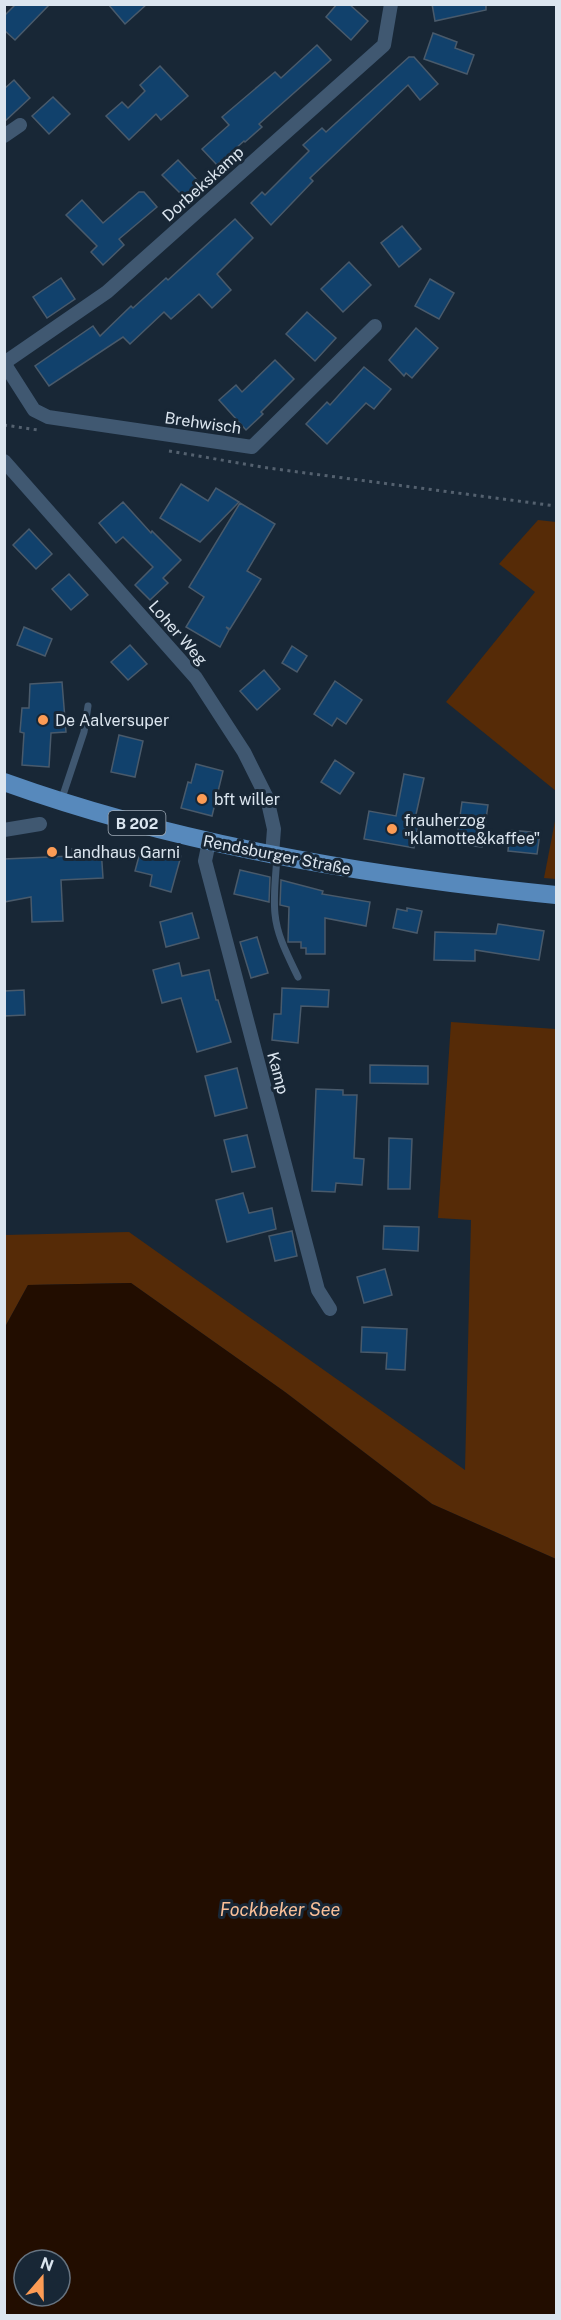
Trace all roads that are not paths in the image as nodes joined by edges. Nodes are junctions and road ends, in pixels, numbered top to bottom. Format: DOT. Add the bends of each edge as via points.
graph roads {
  1 [pos="391,4"];
  2 [pos="20,125"];
  3 [pos="4,136"];
  4 [pos="375,326"];
  5 [pos="4,363"];
  6 [pos="4,461"];
  7 [pos="88,706"];
  8 [pos="4,782"];
  9 [pos="61,802"];
  10 [pos="40,824"];
  11 [pos="4,830"];
  12 [pos="209,842"];
  13 [pos="275,855"];
  14 [pos="556,895"];
  15 [pos="298,976"];
  16 [pos="330,1309"];
  1 -- 5 [label="street, Dorbekskamp" via="384,45 107,292"];
  2 -- 3 [label="street"];
  4 -- 5 [label="street, Brehwisch" via="252,447 48,417 34,410"];
  6 -- 13 [label="street, Loher Weg" via="196,678 244,752 267,798"];
  7 -- 9 [label="lane" via="84,732"];
  8 -- 9 [label="main road, Rendsburger Straße / B 202"];
  9 -- 12 [label="main road, Rendsburger Straße / B 202"];
  10 -- 11 [label="street"];
  12 -- 13 [label="main road, Rendsburger Straße / B 202"];
  12 -- 16 [label="street, Kamp" via="205,861 210,883 318,1290"];
  13 -- 14 [label="main road, Rendsburger Straße" via="352,870"];
  13 -- 15 [label="lane" via="274,912 282,944"];
}
